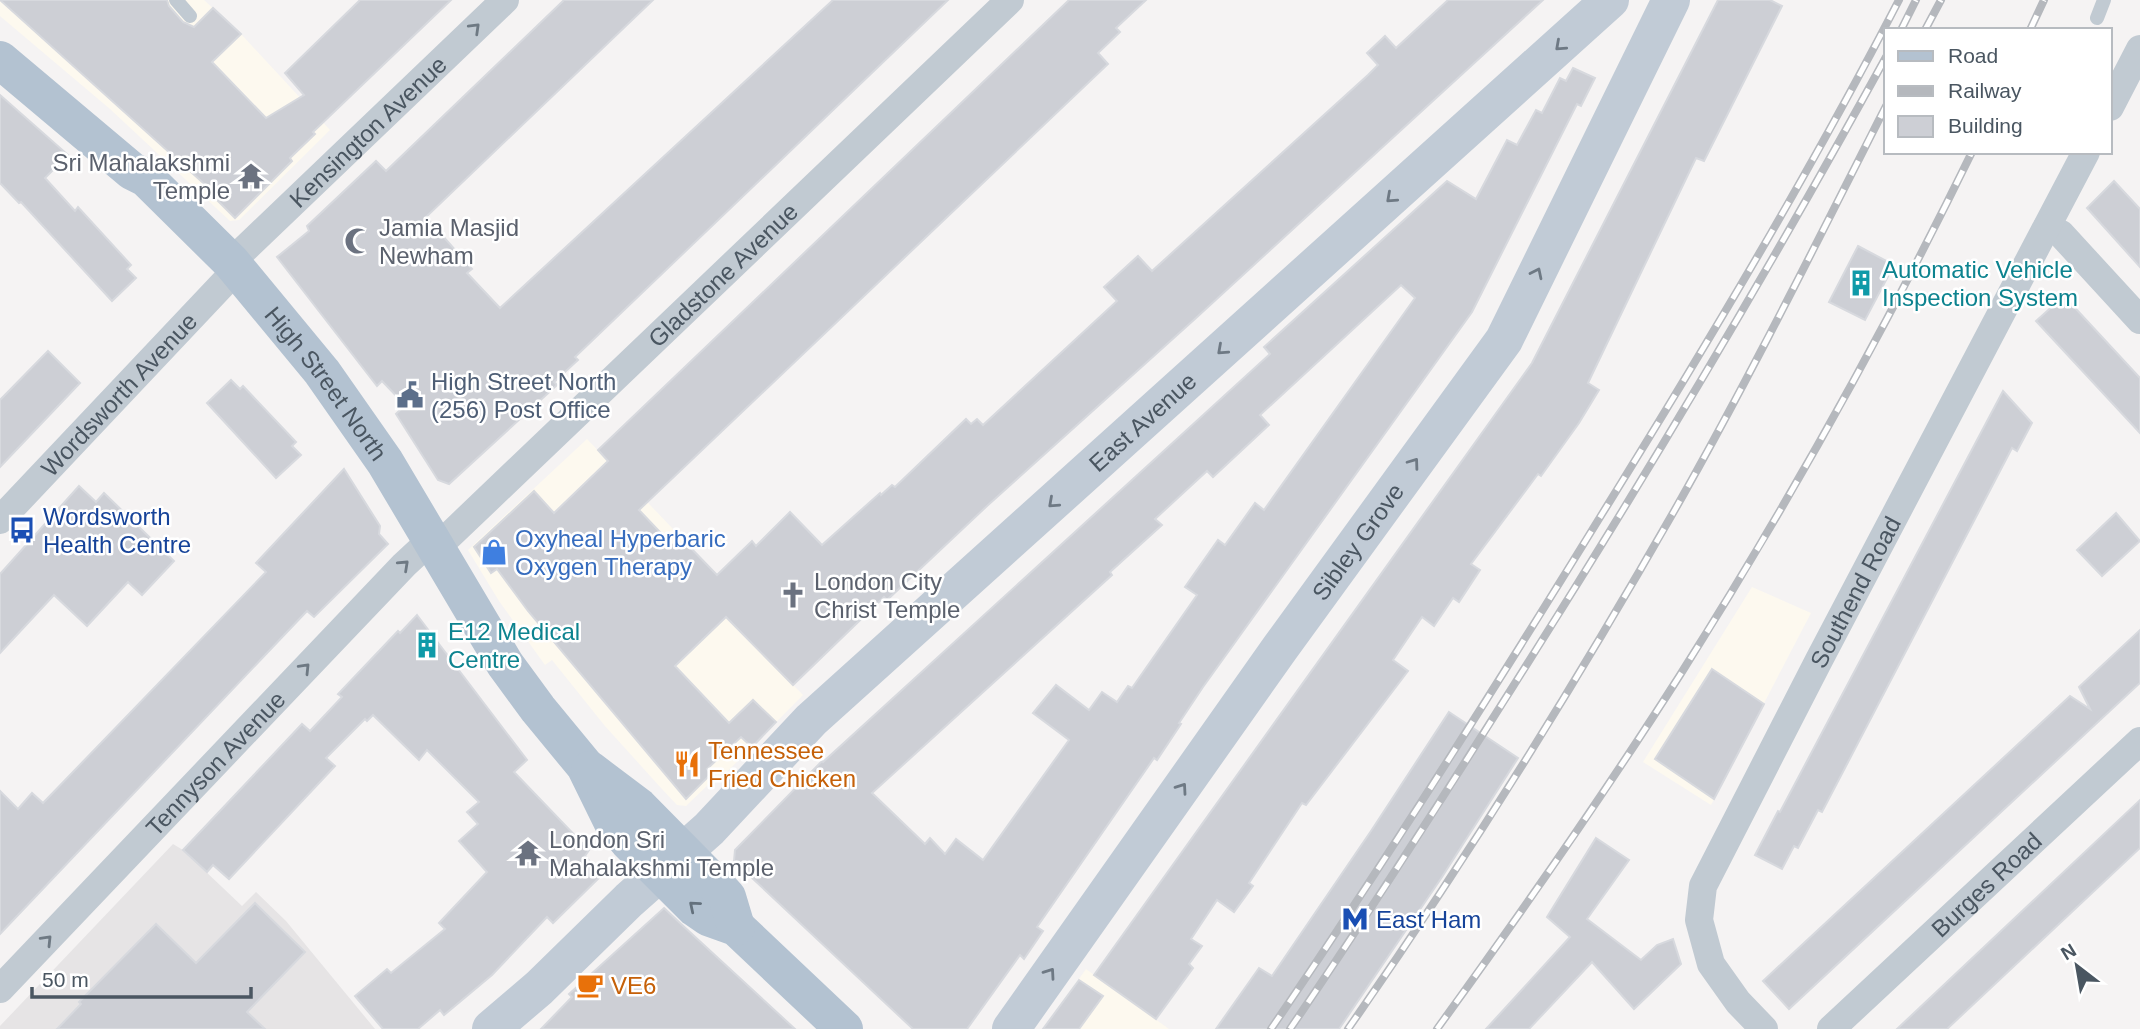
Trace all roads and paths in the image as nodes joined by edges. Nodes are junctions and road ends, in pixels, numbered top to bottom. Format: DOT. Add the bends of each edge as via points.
graph roads {
  1 [pos="176,0"];
  2 [pos="505,0"];
  3 [pos="1010,0"];
  4 [pos="1610,0"];
  5 [pos="1629,0"];
  6 [pos="2104,0"];
  7 [pos="1665,13"];
  8 [pos="190,16"];
  9 [pos="2097,18"];
  10 [pos="2140,49"];
  11 [pos="0,60"];
  12 [pos="2112,103"];
  13 [pos="2085,154"];
  14 [pos="2047,227"];
  15 [pos="234,265"];
  16 [pos="2140,320"];
  17 [pos="0,520"];
  18 [pos="434,544"];
  19 [pos="2140,741"];
  20 [pos="671,863"];
  21 [pos="0,989"];
  22 [pos="491,1029"];
  23 [pos="844,1029"];
  24 [pos="1011,1029"];
  25 [pos="1764,1029"];
  26 [pos="1831,1029"];
  1 -- 8 [label="lane"];
  15 -- 2 [label="street, Kensington Avenue, one-way"];
  3 -- 18 [label="street, Gladstone Avenue" via="449,536"];
  4 -- 20 [label="main road, East Avenue, one-way" via="811,720"];
  5 -- 7 [label="main road, Sibley Grove" via="1637,10"];
  6 -- 9 [label="lane"];
  24 -- 7 [label="main road, Sibley Grove, one-way" via="1504,340"];
  10 -- 12 [label="street"];
  11 -- 15 [label="main road, High Street North" via="146,178"];
  13 -- 14 [label="street, Southend Road"];
  14 -- 16 [label="street" via="2061,234"];
  14 -- 25 [label="street, Southend Road" via="1703,886 1699,919 1711,964"];
  15 -- 17 [label="street, Wordsworth Avenue"];
  15 -- 18 [label="main road, High Street North" via="323,372"];
  18 -- 20 [label="main road, High Street North" via="505,664 585,766 612,821 638,853"];
  21 -- 18 [label="street, Tennyson Avenue, one-way" via="404,565"];
  19 -- 26 [label="street, Burges Road"];
  20 -- 22 [label="main road, East Avenue"];
  20 -- 23 [label="main road, High Street North" via="727,897 736,927"];
}
